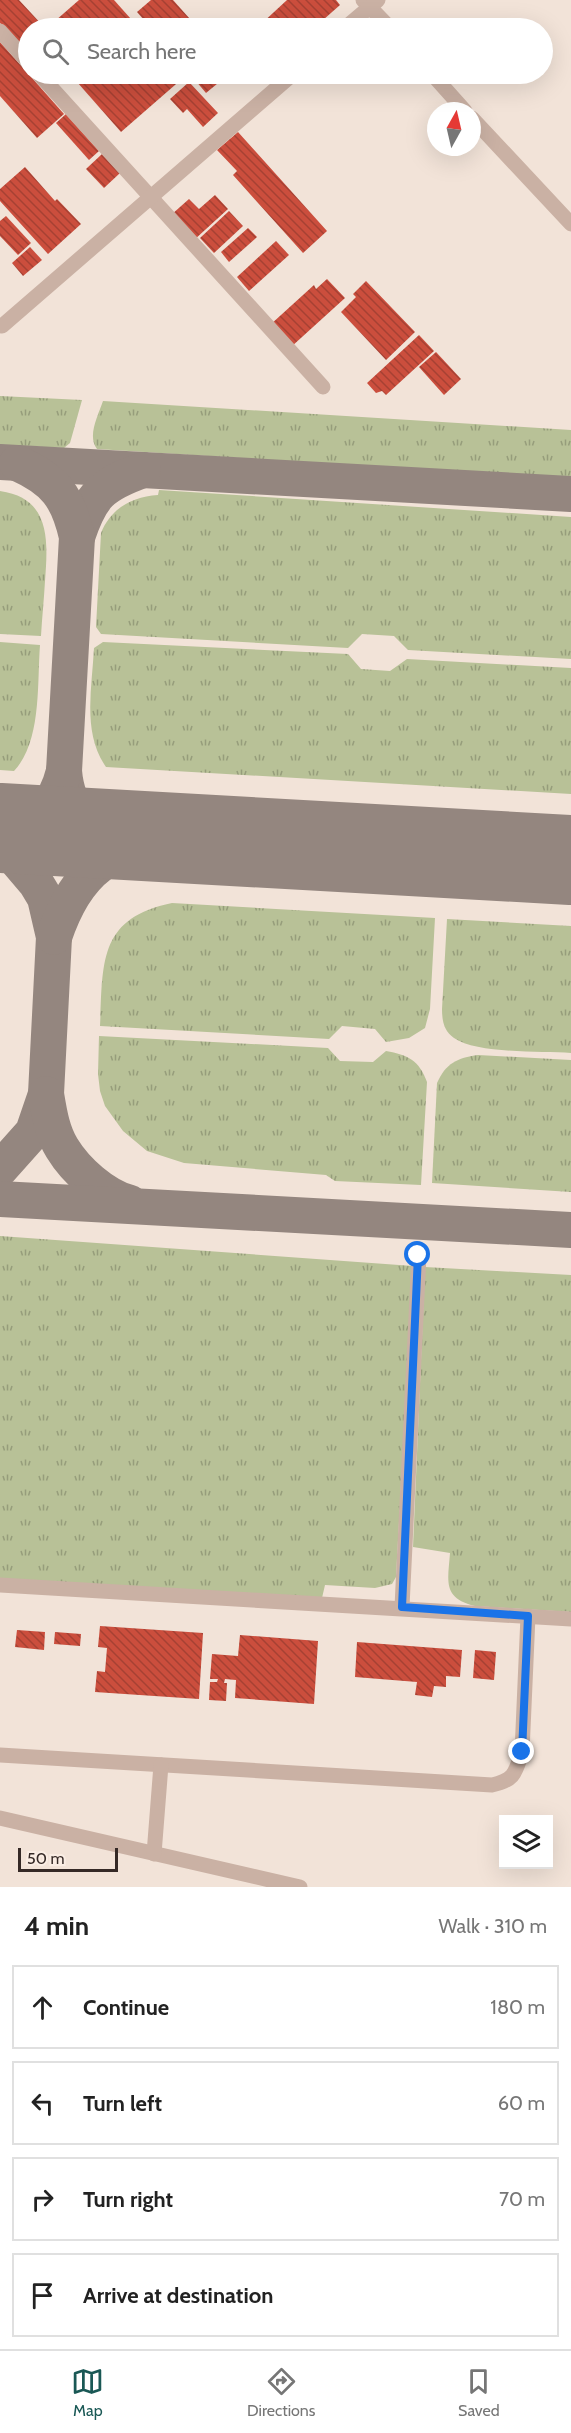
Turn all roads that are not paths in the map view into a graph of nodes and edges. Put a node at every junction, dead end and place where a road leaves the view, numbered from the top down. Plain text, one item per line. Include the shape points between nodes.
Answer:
1 (370, 2) edge
2 (355, 18) edge
3 (382, 18) edge
4 (0, 31) edge
5 (18, 51) edge
6 (48, 84) edge
7 (281, 84) edge
8 (441, 84) edge
9 (457, 102) edge
10 (481, 128) edge
11 (150, 197) junction
12 (571, 224) edge
13 (2, 327) dead end
14 (323, 387) dead end
15 (418, 1255) dead end
16 (0, 1585) edge
17 (402, 1607) junction
18 (528, 1616) junction
19 (571, 1619) edge
20 (0, 1755) edge
21 (161, 1765) junction
22 (0, 1818) edge
23 (154, 1854) junction
24 (300, 1887) edge

1 - 2 street
1 - 3 street
4 - 5 street
6 - 11 street
7 - 11 street
8 - 9 street
10 - 12 street
11 - 13 street
11 - 14 street
15 - 17 street
16 - 17 street
17 - 18 street
18 - 19 street
18 - 21 street via 522,1752 507,1782 492,1785
20 - 21 street
21 - 23 street
22 - 23 street
23 - 24 street

